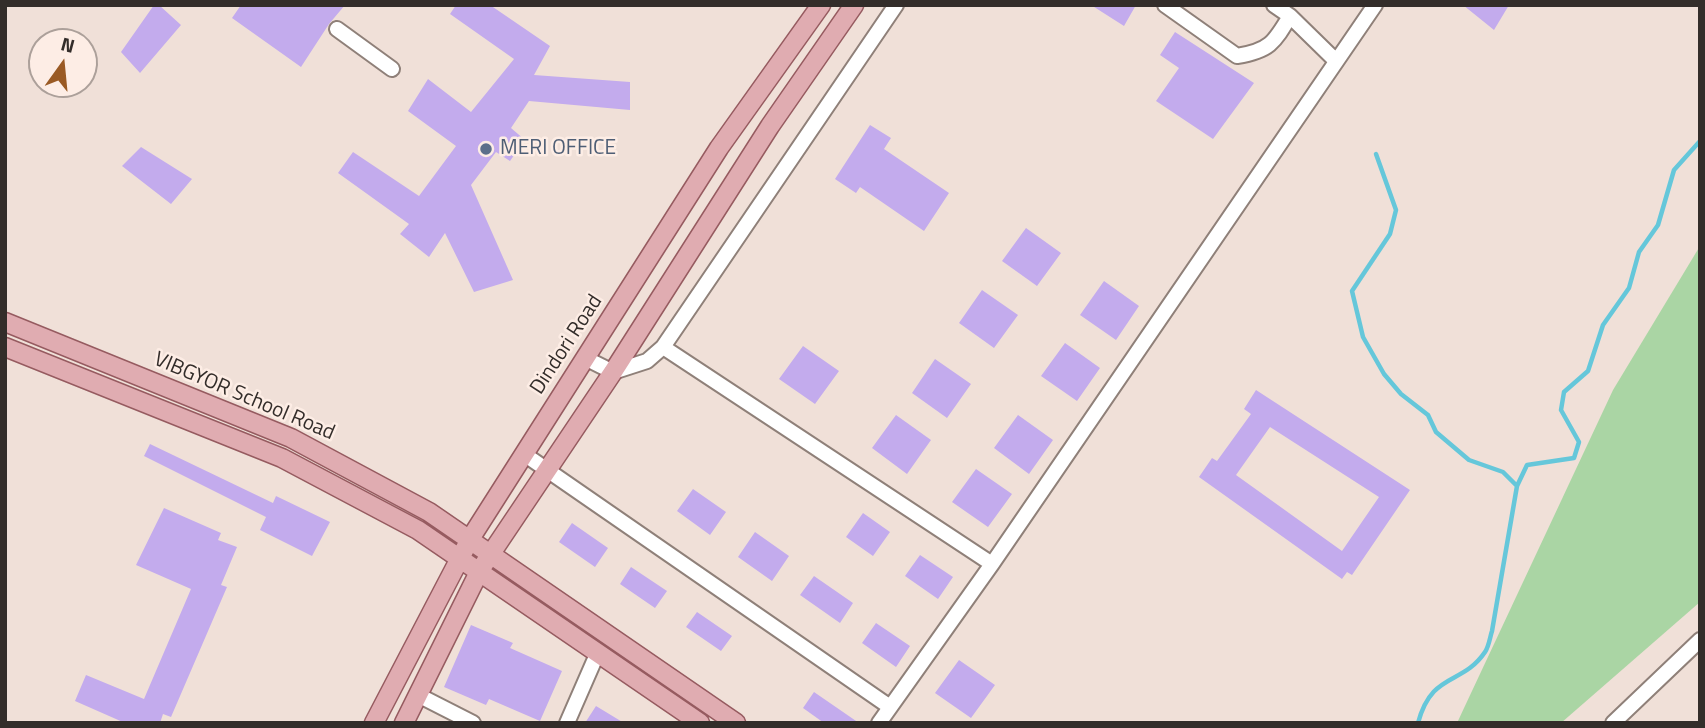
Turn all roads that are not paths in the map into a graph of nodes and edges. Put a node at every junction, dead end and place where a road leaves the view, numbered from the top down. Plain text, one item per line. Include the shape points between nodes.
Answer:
1 (821, 5) edge
2 (854, 5) edge
3 (896, 5) edge
4 (1165, 5) edge
5 (1274, 5) edge
6 (1374, 5) edge
7 (1290, 16) junction
8 (337, 29) dead end
9 (1336, 61) junction
10 (392, 69) dead end
11 (5, 322) edge
12 (5, 347) edge
13 (663, 347) junction
14 (585, 358) junction
15 (613, 372) junction
16 (524, 454) junction
17 (545, 469) junction
18 (470, 539) junction
19 (490, 554) junction
20 (460, 556) junction
21 (992, 564) junction
22 (480, 570) junction
23 (1700, 640) edge
24 (598, 652) junction
25 (418, 695) junction
26 (890, 706) junction
27 (374, 723) edge
28 (404, 723) edge
29 (473, 723) edge
30 (567, 723) edge
31 (700, 723) edge
32 (736, 723) edge
33 (880, 723) edge
34 (1613, 723) edge

1 - 14 main road, Dindori Road via 719,148
2 - 15 main road via 744,165
3 - 13 street
4 - 7 street via 1237,56 1258,53 1275,42
5 - 7 street
6 - 9 street
7 - 9 street
8 - 10 street
9 - 21 street
11 - 18 main road, VIBGYOR School Road via 290,438
12 - 20 main road, VIBGYOR School Road via 282,458
13 - 15 street via 647,362
13 - 21 street
14 - 15 street
14 - 16 main road, Dindori Road
15 - 17 main road
16 - 17 street
16 - 18 main road, Dindori Road
17 - 19 main road
17 - 26 street
18 - 19 main road, VIBGYOR School Road
18 - 20 main road, Dindori Road
19 - 22 main road
19 - 32 main road, VIBGYOR School Road
20 - 22 main road, VIBGYOR School Road
20 - 27 main road, Dindori Road
21 - 26 street
22 - 24 main road, VIBGYOR School Road
22 - 25 main road
23 - 34 street
24 - 30 street
24 - 31 main road, VIBGYOR School Road
25 - 28 main road
25 - 29 street
26 - 33 street

